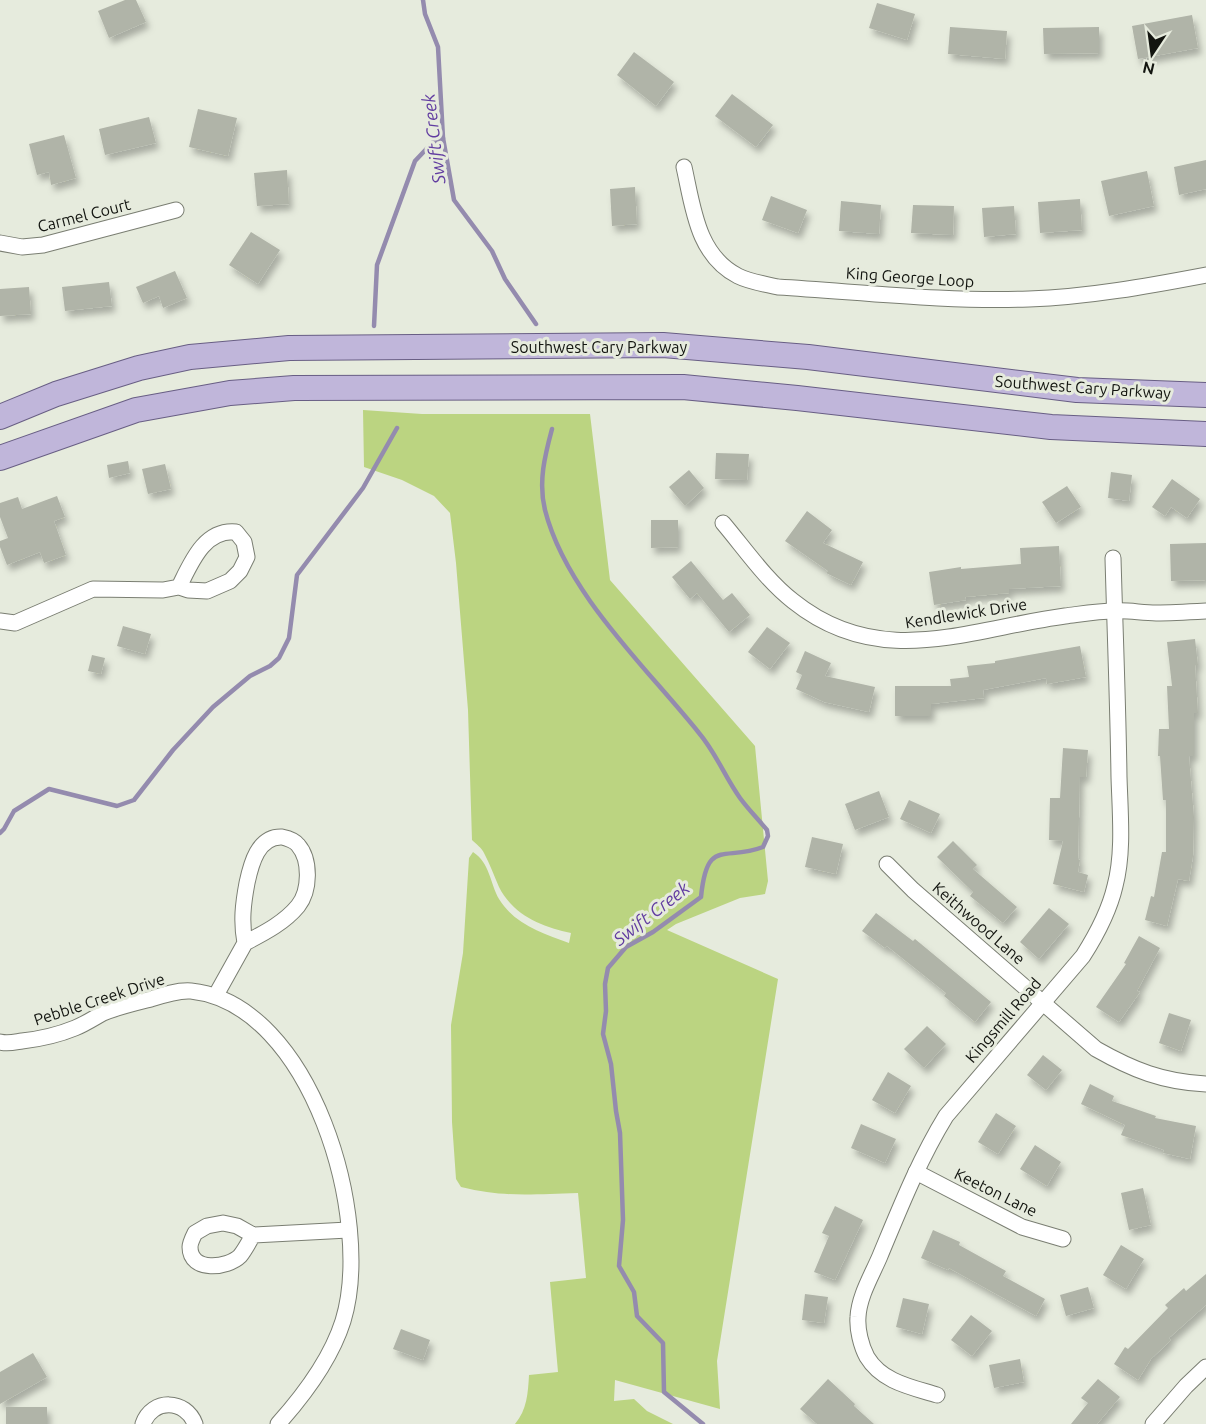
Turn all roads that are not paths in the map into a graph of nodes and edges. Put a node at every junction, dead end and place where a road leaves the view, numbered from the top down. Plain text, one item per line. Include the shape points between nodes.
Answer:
1 (684, 167) dead end
2 (176, 210) dead end
3 (0, 243) edge
4 (1206, 275) edge
5 (1206, 395) edge
6 (0, 417) edge
7 (1206, 434) edge
8 (0, 458) edge
9 (723, 523) dead end
10 (1113, 558) dead end
11 (178, 587) junction
12 (1114, 611) junction
13 (1206, 611) edge
14 (0, 621) edge
15 (887, 864) dead end
16 (245, 943) junction
17 (216, 995) junction
18 (1042, 1003) junction
19 (0, 1042) edge
20 (1206, 1084) edge
21 (916, 1172) junction
22 (348, 1230) junction
23 (253, 1235) dead end
24 (1063, 1239) dead end
25 (1206, 1367) edge
26 (937, 1395) dead end
27 (143, 1424) edge
28 (195, 1424) edge
29 (278, 1424) edge
30 (1153, 1424) edge

1 - 4 street, King George Loop via 695,218 711,254 722,267 739,276 778,287 970,300 1031,299 1097,293
2 - 3 street, Carmel Court via 43,245
5 - 6 main road, Southwest Cary Parkway via 1077,390 808,357 663,345 289,348 190,357 139,368 56,394
7 - 8 main road via 1051,428 683,387 294,388 230,393 136,410
9 - 12 street, Kendlewick Drive via 791,600 828,623 874,640 948,638 1045,619
10 - 12 street
11 - 11 street via 200,548 227,531 236,532 244,542 247,557 230,581 207,591
11 - 14 street via 93,589 15,623
12 - 13 street, Kendlewick Drive
12 - 18 street, Kingsmill Road via 1119,801 1116,885 1097,934
15 - 18 street, Keithwood Lane
16 - 16 street via 243,905 252,863 265,841 286,837 298,844 304,856 304,893 290,914
16 - 17 street
17 - 19 street, Pebble Creek Drive via 188,990 164,995 104,1013 42,1039
17 - 22 street, Pebble Creek Drive via 244,1010 261,1025 284,1050 312,1096 338,1163
18 - 20 street, Keithwood Lane via 1096,1049 1128,1067 1184,1083
18 - 21 street, Kingsmill Road via 946,1116
21 - 24 street, Keeton Lane via 1022,1227
21 - 26 street, Kingsmill Road via 858,1315 867,1356 877,1369 891,1380
22 - 23 street
22 - 29 street, Pebble Creek Drive via 351,1278 343,1322 302,1396
25 - 30 street
27 - 28 street via 155,1408 173,1404 190,1413

